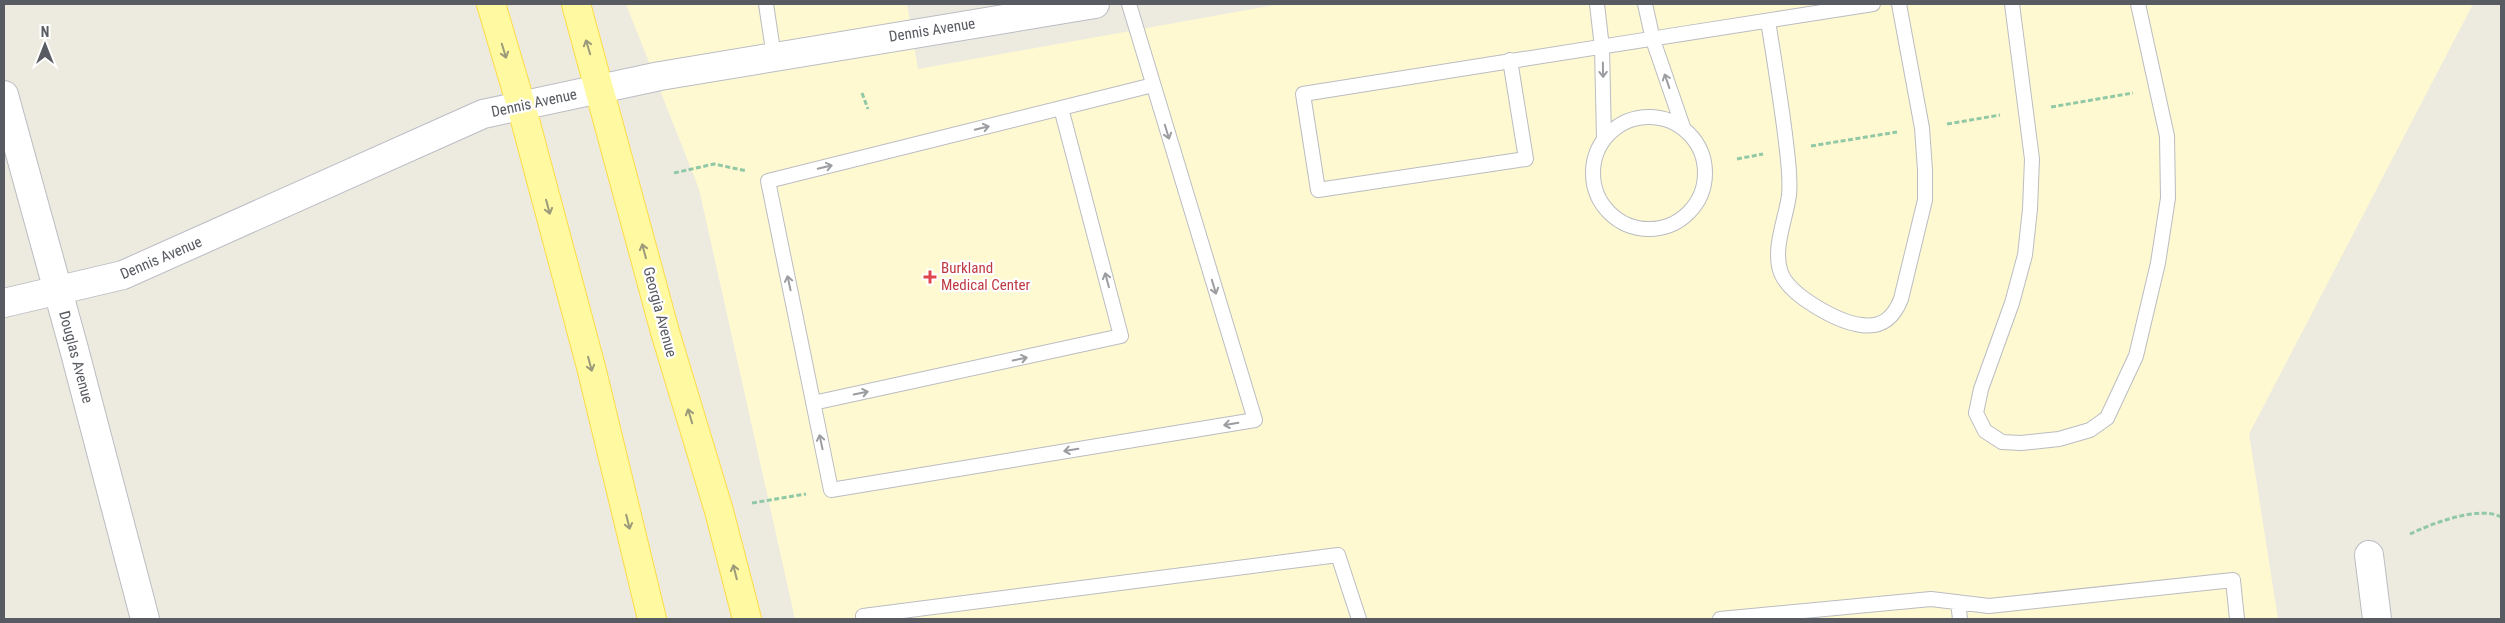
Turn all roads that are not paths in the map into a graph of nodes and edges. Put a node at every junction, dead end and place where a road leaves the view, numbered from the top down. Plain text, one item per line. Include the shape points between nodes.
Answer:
1 (491, 4) edge
2 (576, 4) edge
3 (766, 4) edge
4 (1094, 4) edge
5 (1129, 4) edge
6 (1597, 4) edge
7 (1645, 4) edge
8 (1873, 4) edge
9 (1899, 4) edge
10 (2012, 4) edge
11 (2138, 4) edge
12 (1768, 21) junction
13 (1653, 40) junction
14 (1602, 48) junction
15 (774, 56) junction
16 (1510, 60) junction
17 (1153, 85) junction
18 (601, 89) junction
19 (4, 95) edge
20 (521, 105) junction
21 (1061, 108) junction
22 (1683, 128) junction
23 (1604, 139) junction
24 (58, 292) junction
25 (4, 303) edge
26 (813, 403) junction
27 (2369, 555) dead end
28 (1958, 602) junction
29 (145, 619) edge
30 (652, 619) edge
31 (747, 619) edge
32 (864, 619) edge
33 (1359, 619) edge
34 (1720, 619) edge
35 (1960, 619) edge
36 (2237, 619) edge
37 (2377, 619) edge

1 -> 20 main road
18 -> 2 main road, Georgia Avenue
3 - 15 lane
4 - 15 street, Dennis Avenue
5 - 17 lane
6 - 14 lane
7 - 13 lane
8 - 12 lane
9 - 12 lane via 1922,128 1925,200 1895,314 1874,326 1849,322 1805,300 1780,272 1777,259 1789,184
10 - 11 lane via 2032,159 2030,209 2025,255 2012,304 1981,388 1976,413 1985,431 2002,442 2021,443 2059,439 2090,430 2107,418 2136,356 2158,263 2168,198 2167,136
12 - 13 lane
13 - 14 lane
22 -> 13 lane
14 - 16 lane
14 -> 23 lane
15 - 18 street, Dennis Avenue
16 - 16 lane via 1303,94 1318,190 1526,159
17 - 21 lane
17 -> 26 lane via 1255,420 831,490
18 - 20 street, Dennis Avenue
31 -> 18 main road, Georgia Avenue via 719,511 665,332
19 - 24 street, Douglas Avenue
20 - 24 street, Dennis Avenue via 483,114 123,275
20 -> 30 main road via 591,367
26 -> 21 lane via 768,182
26 -> 21 lane via 1122,336
22 - 23 lane via 1667,119 1633,119
22 - 23 lane via 1695,140 1703,156 1703,191 1682,218 1666,226 1648,229 1631,226 1615,217 1603,205 1595,189 1594,163
24 - 25 street, Dennis Avenue
24 - 29 street, Douglas Avenue
27 - 37 street
28 - 34 lane via 1931,599
28 - 35 lane
28 - 36 lane via 1989,606 2233,580
32 - 33 lane via 863,616 943,605 1338,555

